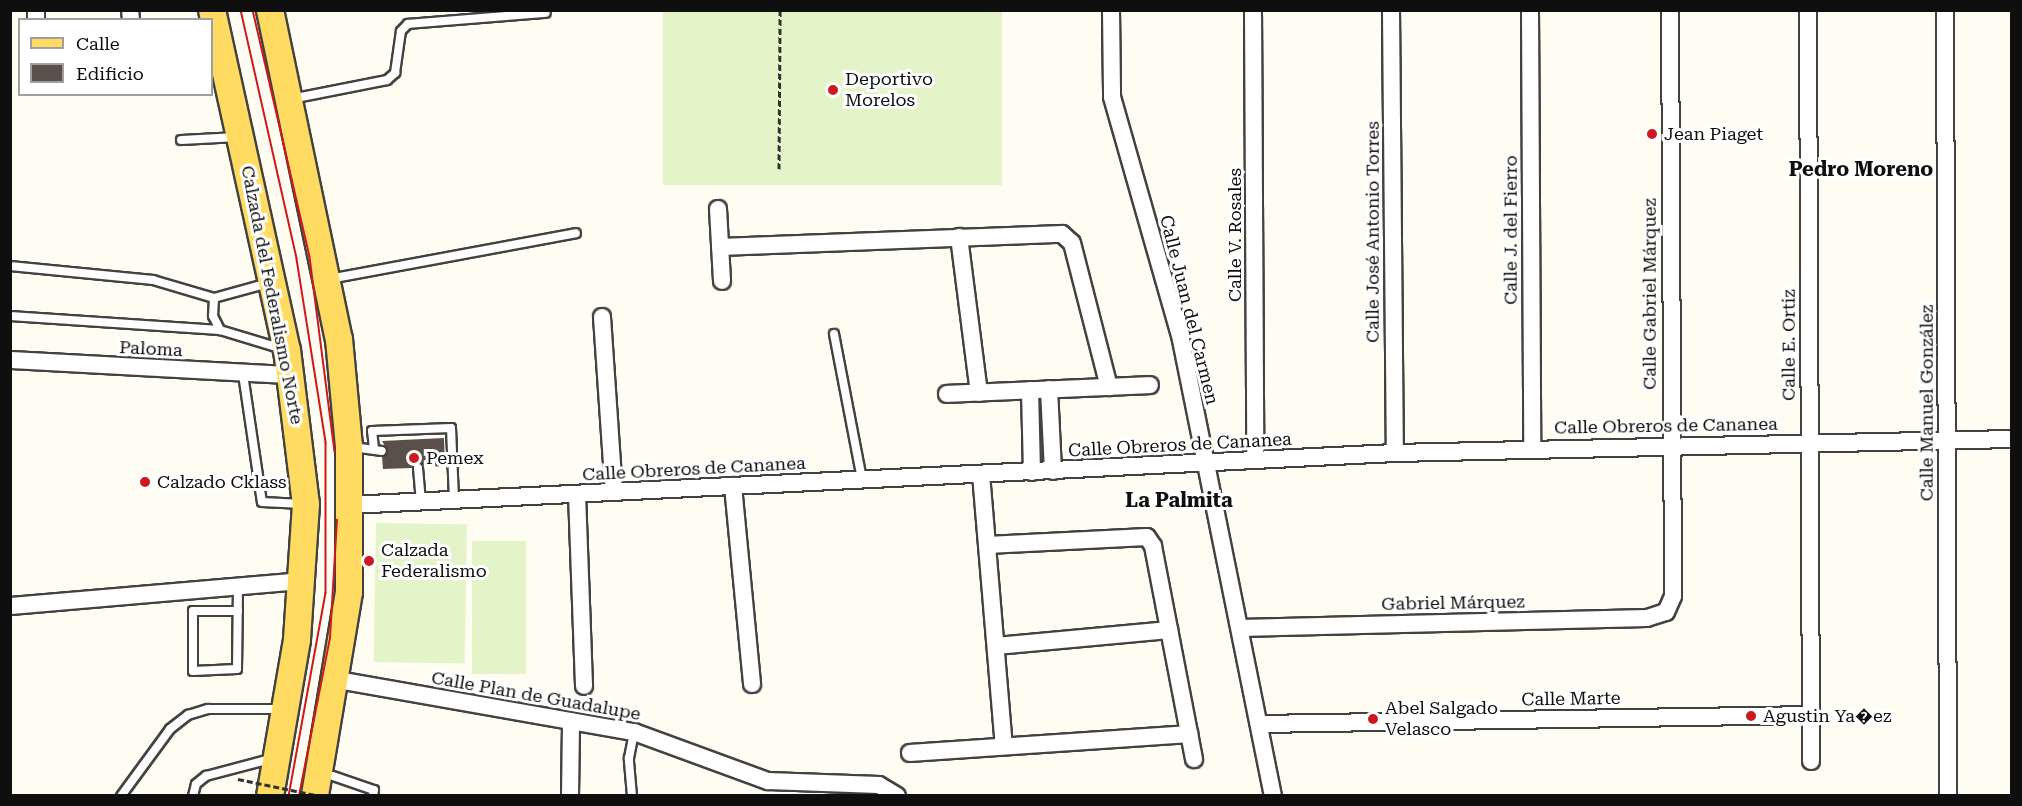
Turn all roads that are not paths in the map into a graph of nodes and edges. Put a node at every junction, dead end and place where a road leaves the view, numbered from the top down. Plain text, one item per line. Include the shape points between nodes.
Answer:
1 (212, 10) edge
2 (270, 10) edge
3 (1112, 10) edge
4 (1253, 10) edge
5 (1391, 10) edge
6 (1530, 10) edge
7 (1670, 10) edge
8 (1809, 10) edge
9 (1945, 10) edge
10 (546, 13) dead end
11 (288, 100) junction
12 (241, 136) junction
13 (181, 140) dead end
14 (718, 209) dead end
15 (576, 233) dead end
16 (959, 237) junction
17 (720, 247) junction
18 (10, 266) edge
19 (327, 279) junction
20 (722, 281) dead end
21 (272, 282) junction
22 (214, 298) junction
23 (10, 316) edge
24 (602, 317) dead end
25 (220, 330) junction
26 (834, 334) dead end
27 (10, 360) edge
28 (288, 363) junction
29 (243, 374) junction
30 (1150, 385) dead end
31 (1109, 387) junction
32 (1049, 389) junction
33 (1030, 390) junction
34 (979, 393) junction
35 (947, 394) dead end
36 (2012, 439) edge
37 (1947, 441) junction
38 (1809, 442) junction
39 (349, 446) junction
40 (1669, 446) junction
41 (1532, 449) junction
42 (1395, 453) junction
43 (1255, 460) junction
44 (1206, 463) junction
45 (418, 468) dead end
46 (1053, 471) junction
47 (1032, 472) junction
48 (981, 474) junction
49 (862, 480) junction
50 (733, 486) junction
51 (614, 492) junction
52 (577, 494) junction
53 (454, 500) junction
54 (421, 501) junction
55 (306, 504) junction
56 (350, 505) junction
57 (987, 545) junction
58 (304, 581) junction
59 (238, 585) junction
60 (10, 606) edge
61 (238, 611) junction
62 (1666, 612) joint
63 (1240, 628) junction
64 (1169, 630) junction
65 (996, 646) junction
66 (338, 680) junction
67 (752, 684) dead end
68 (584, 686) dead end
69 (284, 709) junction
70 (1811, 715) junction
71 (571, 721) junction
72 (1259, 724) junction
73 (634, 732) junction
74 (1189, 734) junction
75 (326, 740) junction
76 (1005, 746) junction
77 (910, 753) dead end
78 (278, 757) junction
79 (1194, 759) dead end
80 (1811, 761) dead end
81 (769, 788) edge
82 (327, 789) edge
83 (270, 793) edge
84 (121, 795) edge
85 (193, 795) edge
86 (315, 795) edge
87 (373, 795) edge
88 (570, 795) edge
89 (632, 795) edge
90 (897, 795) edge
91 (1273, 795) edge
92 (1948, 795) edge

1 - 12 main road, Calzada del Federalismo Norte
2 - 11 main road
3 - 44 street, Calle Juan del Carmen via 1112,98 1181,340
4 - 43 street, Calle V. Rosales
5 - 42 street, Calle José Antonio Torres
6 - 41 street, Calle J. del Fierro
7 - 40 street, Calle Gabriel Márquez
8 - 38 street, Calle E. Ortiz
9 - 37 street, Calle Manuel González
10 - 11 lane via 408,24 401,31 394,73 387,81
11 - 19 main road
12 - 13 lane
12 - 21 main road, Calzada del Federalismo Norte
14 - 17 street
15 - 19 lane
16 - 17 street
16 - 31 street via 1069,237
16 - 34 street
17 - 20 street
18 - 22 lane via 153,280
19 - 39 main road via 344,381
21 - 22 lane
21 - 28 main road, Calzada del Federalismo Norte
22 - 25 lane via 213,316
23 - 25 lane
24 - 51 street
25 - 28 lane
26 - 49 lane
27 - 29 street, Paloma
28 - 29 street, Paloma
28 - 55 main road, Calzada del Federalismo Norte
29 - 55 lane via 262,502
30 - 31 street
31 - 32 street
32 - 33 street
32 - 46 street
33 - 34 street
33 - 47 street
34 - 35 street
36 - 37 street, Calle Obreros de Cananea
37 - 38 street, Calle Obreros de Cananea
37 - 92 street, Calle Manuel González
38 - 40 street, Calle Obreros de Cananea
38 - 70 street, Calle E. Ortiz
39 - 53 lane via 378,450 372,431 452,428
39 - 56 main road
40 - 41 street, Calle Obreros de Cananea
40 - 62 street, Calle Gabriel Márquez via 1673,596
41 - 42 street, Calle Obreros de Cananea
42 - 43 street, Calle Obreros de Cananea
43 - 44 street, Calle Obreros de Cananea
44 - 46 street, Calle Obreros de Cananea
44 - 63 street, Calle Juan del Carmen
45 - 54 lane
46 - 47 street, Calle Obreros de Cananea
47 - 48 street, Calle Obreros de Cananea
48 - 49 street, Calle Obreros de Cananea
48 - 57 street
49 - 50 street, Calle Obreros de Cananea
50 - 51 street, Calle Obreros de Cananea
50 - 67 street
51 - 52 street, Calle Obreros de Cananea
52 - 53 street, Calle Obreros de Cananea
52 - 68 street
53 - 54 street, Calle Obreros de Cananea
54 - 56 street, Calle Obreros de Cananea
55 - 58 main road, Calzada del Federalismo Norte
56 - 66 main road via 349,592
57 - 64 street via 1147,537
57 - 65 street
58 - 59 street
58 - 69 main road, Calzada del Federalismo Norte
59 - 60 street
59 - 61 lane
61 - 61 lane via 193,611 193,671 237,669
62 - 63 street, Gabriel Márquez via 1647,618
63 - 72 street, Calle Juan del Carmen
64 - 65 street
64 - 74 street
65 - 76 street
66 - 71 street, Calle Plan de Guadalupe
66 - 75 main road
69 - 78 main road, Calzada del Federalismo Norte
69 - 84 lane via 208,710 188,715 170,729
70 - 72 street, Calle Marte
70 - 80 street, Calle E. Ortiz
71 - 73 street, Calle Plan de Guadalupe
71 - 88 street
72 - 91 street, Calle Juan del Carmen
73 - 81 street, Calle Plan de Guadalupe
73 - 89 lane via 629,758
74 - 76 street
74 - 79 street
75 - 82 main road
75 - 86 main road
76 - 77 street
78 - 83 main road, Calzada del Federalismo Norte
78 - 85 lane via 206,776 196,784
81 - 90 street, Calle Plan de Guadalupe via 879,785
82 - 87 lane via 374,790

